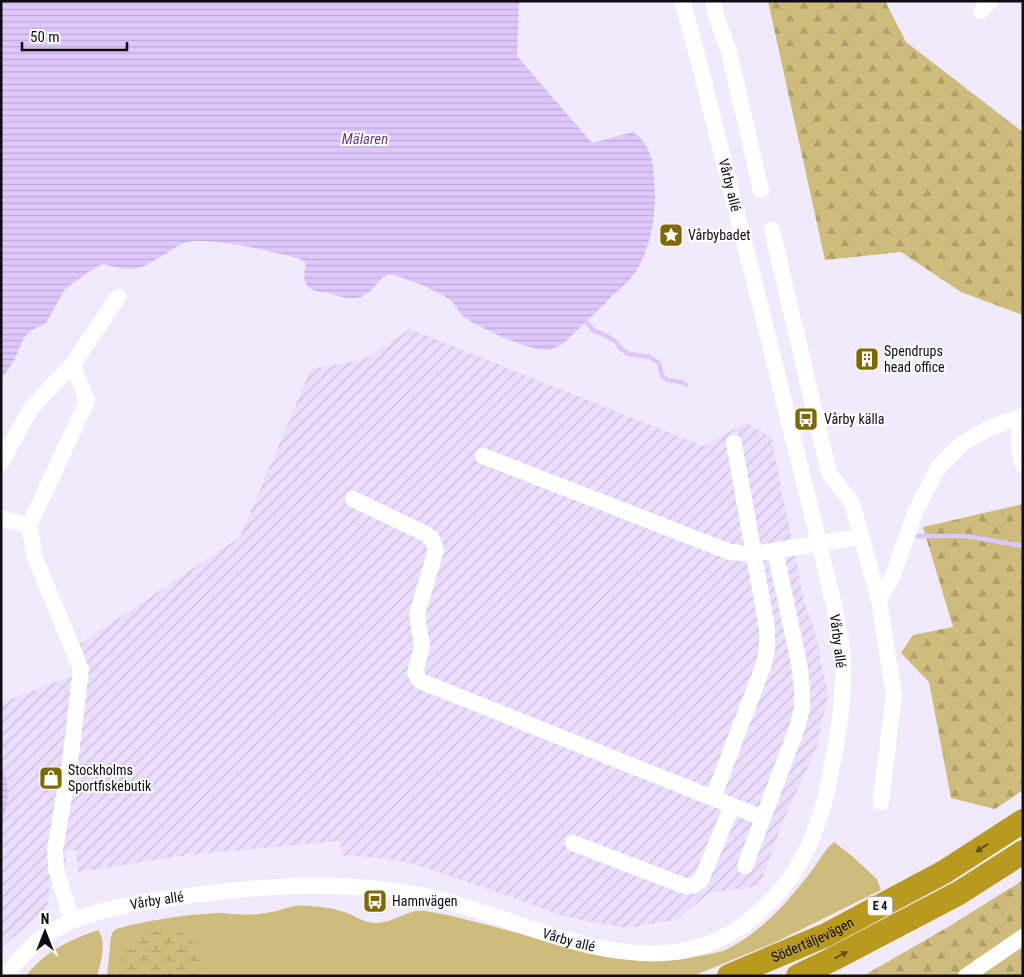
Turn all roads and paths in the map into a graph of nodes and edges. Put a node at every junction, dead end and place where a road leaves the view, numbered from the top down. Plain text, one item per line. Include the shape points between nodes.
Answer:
1 (682, 1) edge
2 (714, 9) edge
3 (761, 190) dead end
4 (772, 230) dead end
5 (118, 297) dead end
6 (73, 364) junction
7 (1021, 416) edge
8 (734, 442) dead end
9 (483, 456) dead end
10 (1, 463) edge
11 (1023, 464) edge
12 (353, 499) dead end
13 (1, 518) edge
14 (29, 526) junction
15 (860, 537) junction
16 (820, 544) junction
17 (775, 551) junction
18 (754, 554) junction
19 (879, 600) junction
20 (714, 798) junction
21 (881, 802) dead end
22 (732, 806) junction
23 (763, 818) junction
24 (1023, 821) edge
25 (573, 843) dead end
26 (1023, 852) edge
27 (745, 866) dead end
28 (72, 920) junction
29 (1021, 942) edge
30 (7, 976) edge
31 (729, 976) edge
32 (798, 976) edge
33 (966, 976) edge

1 - 16 street, Vårby allé
2 - 3 street via 729,52
4 - 15 street via 829,473 852,503
5 - 6 street
6 - 10 street via 31,408
6 - 14 street via 87,401
7 - 11 street via 1019,450
7 - 19 street via 987,429 962,444 938,468 916,510 892,578
8 - 18 street
9 - 18 street via 730,552
12 - 20 street via 426,534 435,544 435,558 417,614 422,646 415,669 418,679
13 - 14 street
14 - 28 street via 35,558 81,669 55,849 56,869
15 - 16 street
15 - 19 street
16 - 17 street
16 - 28 street, Vårby allé via 843,654 842,705 829,782 818,824 788,880 763,909 731,932 682,951 635,952 581,942 416,894 314,885 169,898 122,906
17 - 18 street
17 - 23 street via 803,697 797,728
18 - 20 street via 768,648
19 - 21 street via 894,695
20 - 22 street
22 - 23 street
22 - 25 street via 701,880 692,886
23 - 27 street
24 -> 31 highway, Södertäljevägen / E 4 via 944,872 834,930
32 -> 26 highway, Södertäljevägen / E 4 via 959,893
28 - 30 street, Vårby allé via 31,946
29 - 33 street

